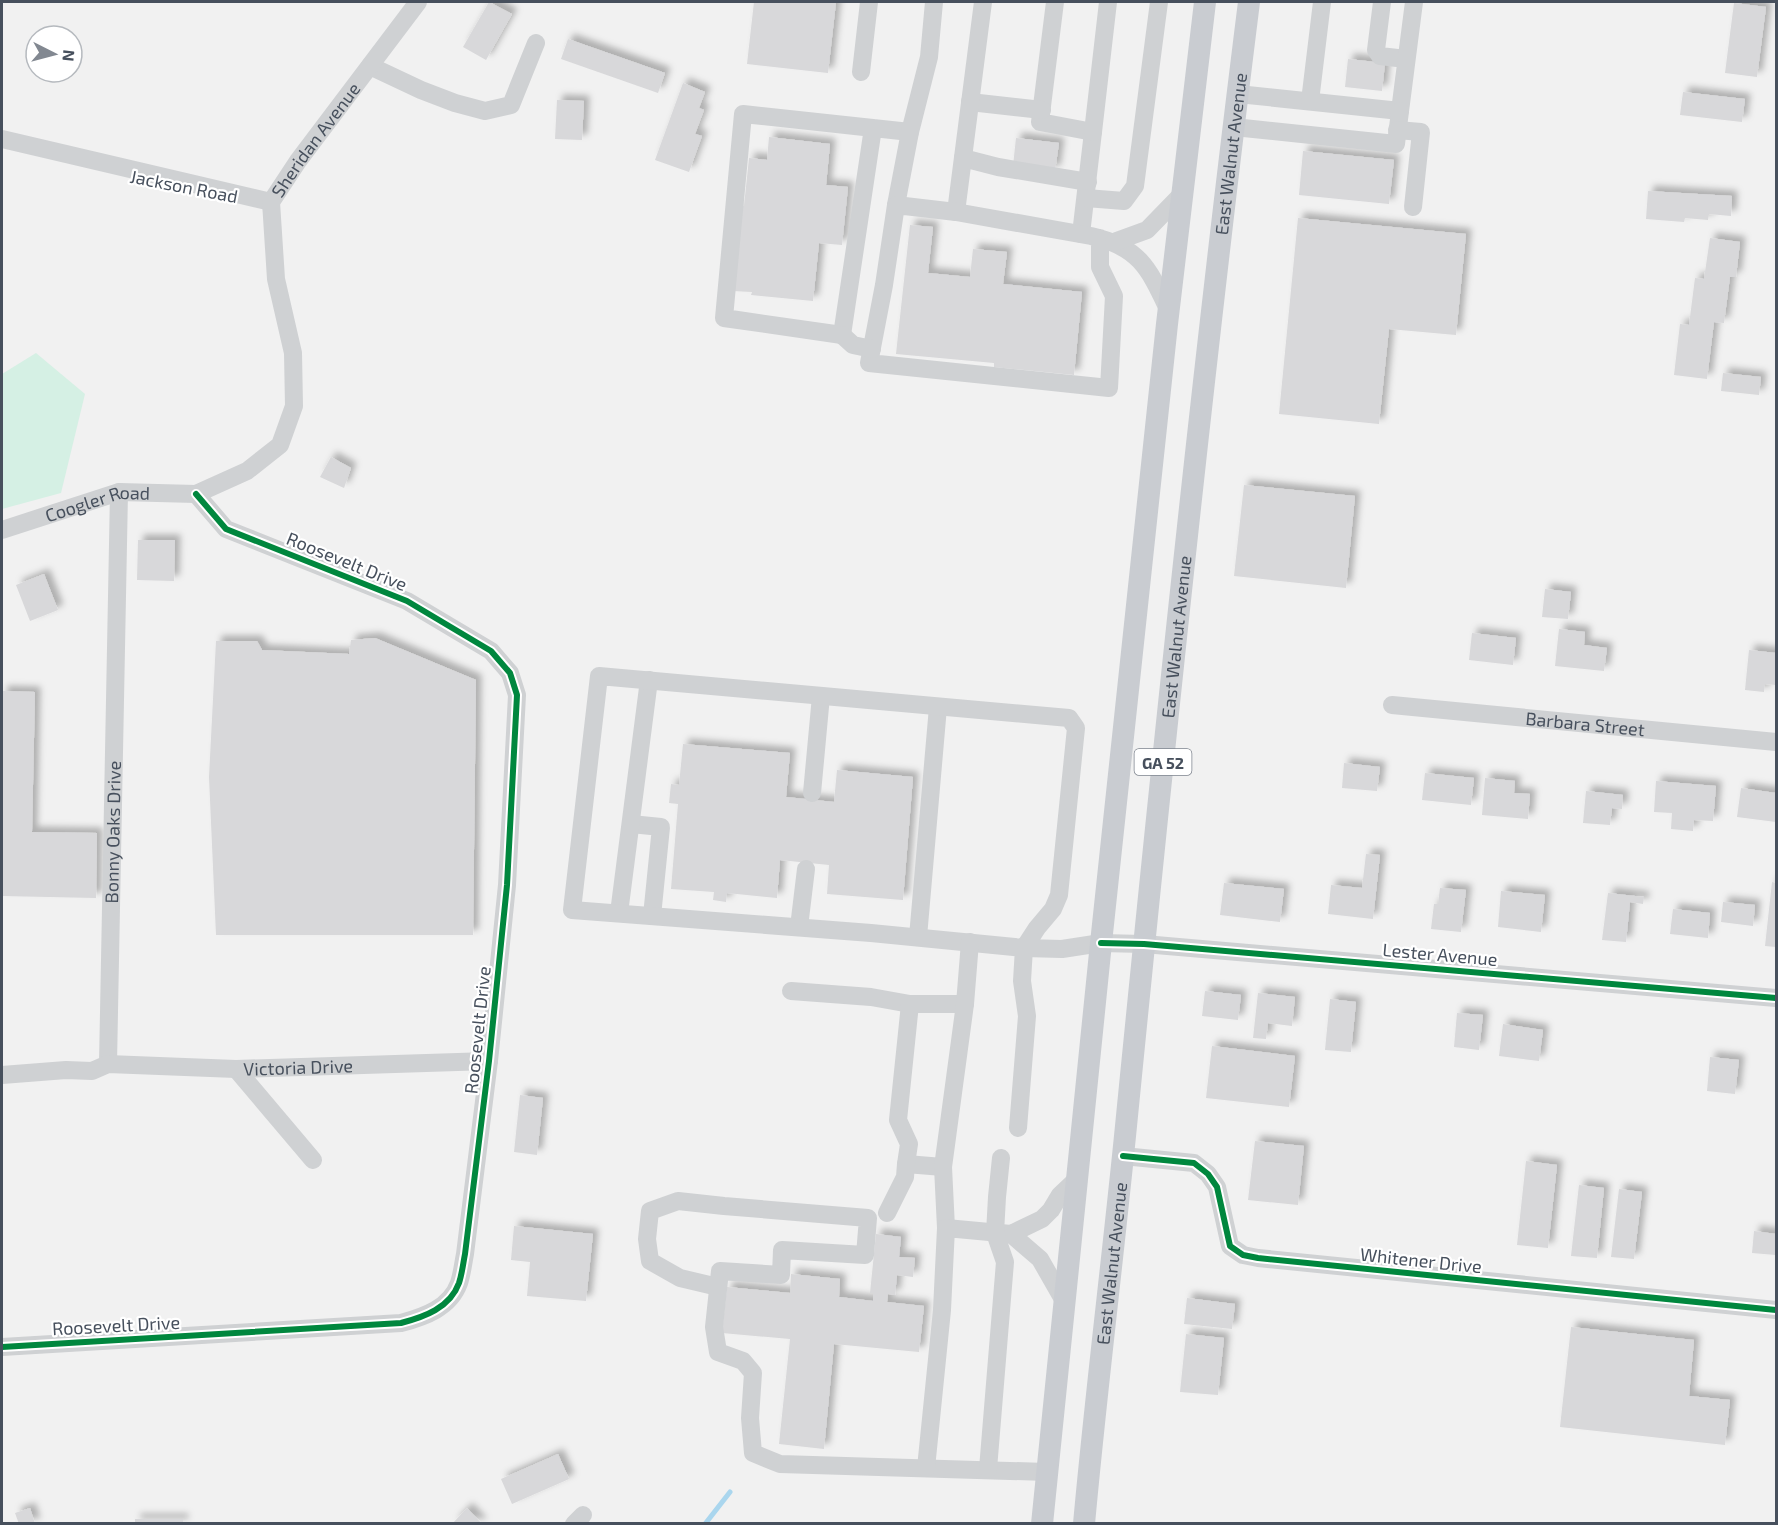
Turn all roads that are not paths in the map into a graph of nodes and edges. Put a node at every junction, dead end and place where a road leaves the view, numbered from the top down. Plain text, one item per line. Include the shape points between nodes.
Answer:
1 (418, 2) edge
2 (869, 2) edge
3 (934, 2) edge
4 (983, 2) edge
5 (1055, 2) edge
6 (1108, 2) edge
7 (1159, 2) edge
8 (1205, 2) edge
9 (1249, 2) edge
10 (1322, 2) edge
11 (1382, 2) edge
12 (1414, 2) edge
13 (536, 43) dead end
14 (1406, 59) junction
15 (370, 66) junction
16 (861, 72) dead end
17 (1238, 94) junction
18 (1310, 101) junction
19 (970, 102) junction
20 (1042, 110) junction
21 (1400, 111) junction
22 (1234, 127) junction
23 (873, 128) junction
24 (1397, 129) junction
25 (909, 132) junction
26 (1093, 132) junction
27 (2, 139) edge
28 (2, 151) edge
29 (963, 159) junction
30 (1087, 190) junction
31 (1183, 192) junction
32 (271, 202) junction
33 (896, 206) junction
34 (1413, 207) dead end
35 (956, 212) junction
36 (1081, 234) junction
37 (1107, 240) junction
38 (1169, 311) junction
39 (842, 335) junction
40 (872, 349) junction
41 (120, 492) junction
42 (196, 494) junction
43 (2, 530) edge
44 (649, 680) junction
45 (821, 696) junction
46 (1392, 705) dead end
47 (938, 707) junction
48 (1776, 742) edge
49 (812, 792) dead end
50 (631, 824) junction
51 (806, 869) dead end
52 (619, 914) junction
53 (652, 916) junction
54 (799, 927) junction
55 (918, 937) junction
56 (970, 942) junction
57 (1101, 942) junction
58 (1144, 944) junction
59 (1024, 948) junction
60 (791, 991) dead end
61 (1776, 998) edge
62 (910, 1004) junction
63 (965, 1004) junction
64 (489, 1061) junction
65 (108, 1064) junction
66 (236, 1069) junction
67 (2, 1075) edge
68 (1018, 1128) dead end
69 (1123, 1156) junction
70 (1001, 1158) dead end
71 (313, 1160) dead end
72 (906, 1164) junction
73 (943, 1167) junction
74 (1078, 1178) junction
75 (887, 1213) dead end
76 (946, 1228) junction
77 (1003, 1233) junction
78 (718, 1287) junction
79 (1064, 1301) junction
80 (1776, 1311) edge
81 (2, 1347) edge
82 (926, 1468) junction
83 (988, 1469) junction
84 (1047, 1472) junction
85 (1042, 1524) edge
86 (1084, 1524) edge

1 - 15 street, Sheridan Avenue
2 - 16 street
3 - 25 street via 928,57
4 - 19 street
5 - 20 street
6 - 26 street
7 - 30 street via 1135,186 1124,201
8 - 31 main road, GA 52
9 - 17 main road, East Walnut Avenue / GA 52
10 - 18 street
11 - 14 street via 1376,50 1380,56
12 - 14 street
13 - 15 street via 511,105 485,111 455,103
14 - 21 street
15 - 32 street, Sheridan Avenue
17 - 18 street
17 - 22 main road, East Walnut Avenue / GA 52
18 - 21 street
19 - 20 street
19 - 29 street
20 - 26 street via 1040,122
21 - 24 street
22 - 24 street via 1396,144
22 - 58 main road, East Walnut Avenue / GA 52
23 - 25 street
23 - 39 street
23 - 39 street via 743,114 724,318
24 - 34 street via 1421,132
25 - 33 street
26 - 30 street
27 - 32 street, Jackson Road
28 - 32 street, Jackson Road
29 - 30 street
29 - 35 street
30 - 36 street
31 - 37 street via 1147,230
31 - 38 main road, GA 52
32 - 42 street, Sheridan Avenue via 276,279 293,353 294,406 280,445 247,471
33 - 35 street
33 - 40 street
35 - 36 street
36 - 37 street
37 - 38 street via 1140,259
37 - 40 street via 1100,267 1114,296 1109,388 870,363
38 - 57 main road, GA 52
39 - 40 street via 853,345
41 - 42 street, Coogler Road
41 - 43 street, Coogler Road
41 - 65 street, Bonny Oaks Drive
42 - 64 street, Roosevelt Drive via 226,529 407,601 491,651 510,673 517,695 507,885
44 - 45 street
44 - 50 street
44 - 52 street, Lester Avenue via 599,676 572,910
45 - 47 street
45 - 49 street
46 - 48 street, Barbara Street
47 - 55 street
47 - 59 street via 1069,718 1076,728 1059,895
50 - 52 street
50 - 53 street via 661,827
51 - 54 street
52 - 53 street, Lester Avenue
53 - 54 street, Lester Avenue
54 - 55 street, Lester Avenue
55 - 56 street, Lester Avenue
56 - 59 street, Lester Avenue
56 - 63 street
57 - 58 street, Lester Avenue
57 - 59 street, Lester Avenue via 1062,949
57 - 74 main road, GA 52
58 - 61 street, Lester Avenue
58 - 69 main road, East Walnut Avenue / GA 52
59 - 68 street via 1022,981 1027,1017
60 - 62 street
62 - 63 street
62 - 72 street via 898,1120 909,1144
63 - 73 street
64 - 66 street, Victoria Drive
64 - 81 street, Roosevelt Drive via 465,1254 459,1285 445,1304 401,1323
65 - 66 street, Victoria Drive
65 - 67 street via 92,1071
66 - 71 street
69 - 80 street, Whitener Drive via 1194,1163 1208,1174 1217,1187 1230,1246 1243,1255
69 - 86 main road, East Walnut Avenue / GA 52
70 - 77 street via 997,1197
72 - 73 street
72 - 75 street via 905,1177
73 - 76 street
74 - 77 street via 1042,1219
74 - 79 main road, GA 52
76 - 77 street
76 - 82 street
77 - 79 street via 1040,1259
77 - 83 street via 1005,1262
78 - 78 street via 720,1270 781,1275 782,1250 865,1255 868,1218 678,1201 650,1211 650,1261 680,1278
78 - 82 street via 714,1327 718,1352 743,1361 753,1373 753,1453 780,1464
79 - 84 main road, GA 52
82 - 83 street
83 - 84 street
84 - 85 main road, GA 52

